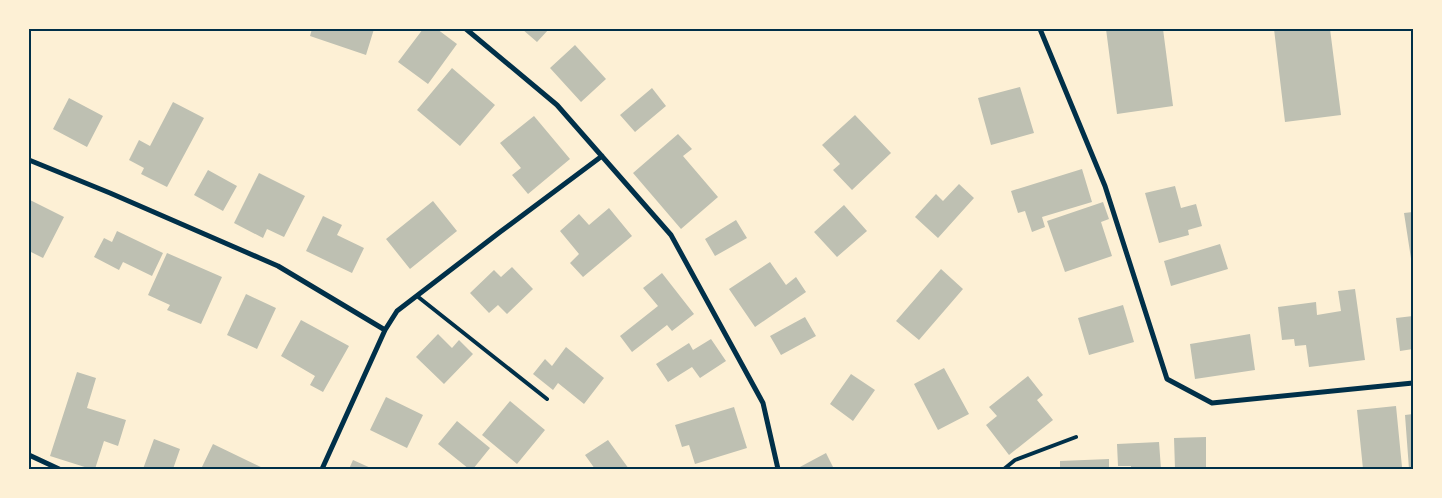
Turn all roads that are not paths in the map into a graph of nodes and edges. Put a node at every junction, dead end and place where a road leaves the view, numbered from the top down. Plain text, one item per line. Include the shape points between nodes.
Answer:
1 (466, 29) edge
2 (1040, 29) edge
3 (602, 156) junction
4 (29, 160) edge
5 (417, 296) junction
6 (385, 330) junction
7 (1413, 383) edge
8 (547, 399) dead end
9 (1076, 438) dead end
10 (29, 455) edge
11 (59, 469) edge
12 (322, 469) edge
13 (778, 469) edge
14 (1004, 469) edge

1 - 3 street via 557,105
2 - 7 street via 1105,186 1167,379 1212,403
3 - 5 street
3 - 13 street via 671,235 763,403
4 - 6 street via 278,266
5 - 6 street via 397,311
5 - 8 lane
6 - 12 street
9 - 14 lane via 1015,460
10 - 11 street

